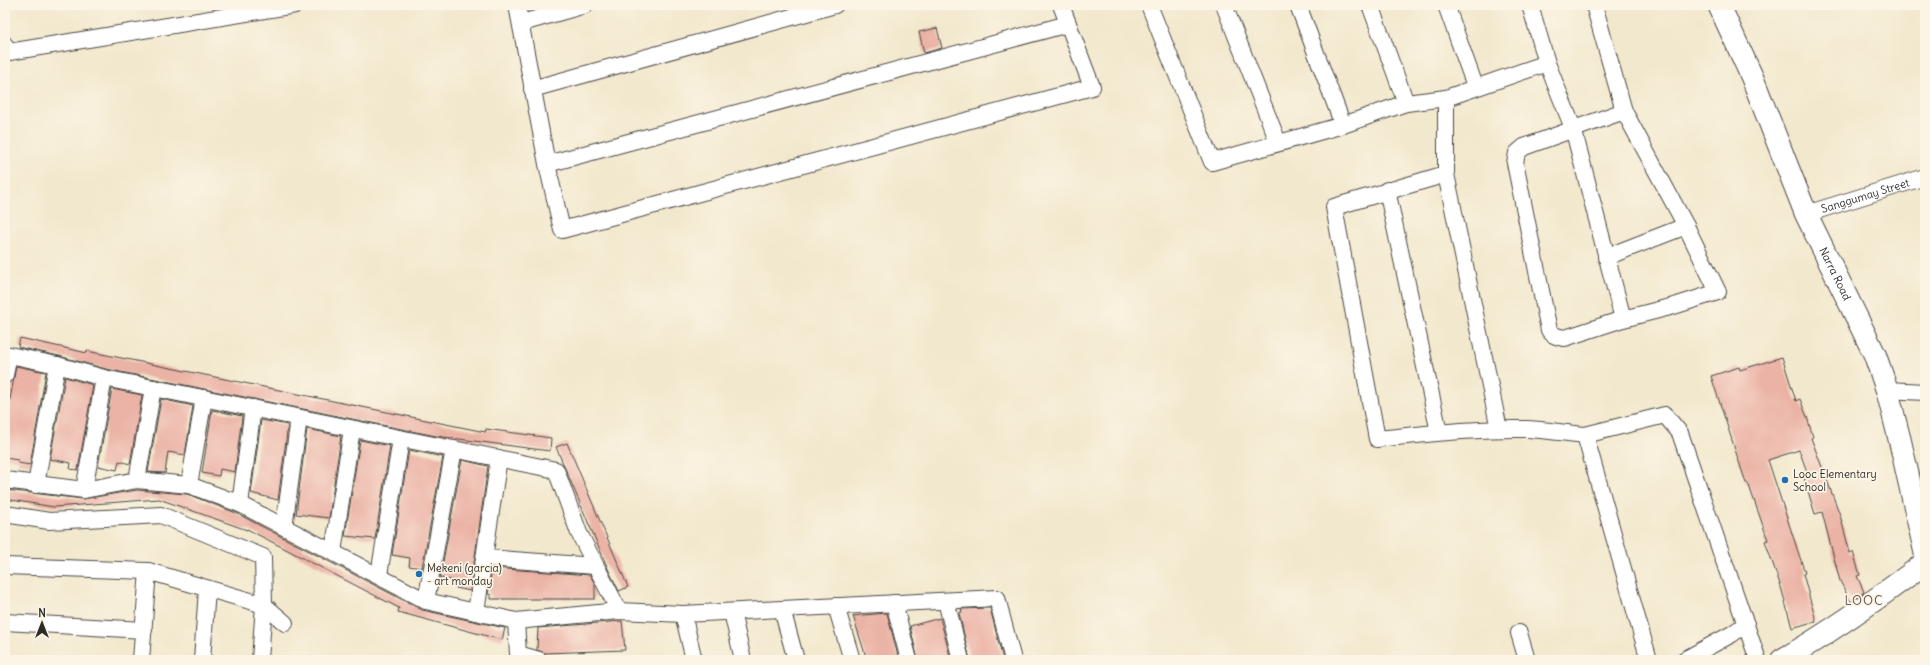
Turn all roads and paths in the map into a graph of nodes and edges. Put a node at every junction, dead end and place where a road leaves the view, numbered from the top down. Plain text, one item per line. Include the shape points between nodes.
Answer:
1 (295, 5) edge
2 (518, 5) edge
3 (585, 5) edge
4 (835, 5) edge
5 (1061, 5) edge
6 (1149, 5) edge
7 (1224, 5) edge
8 (1298, 5) edge
9 (1370, 5) edge
10 (1446, 5) edge
11 (1530, 5) edge
12 (1594, 5) edge
13 (1719, 5) edge
14 (522, 23) junction
15 (1068, 24) junction
16 (5, 45) edge
17 (1547, 63) junction
18 (1475, 86) junction
19 (532, 89) junction
20 (1446, 98) junction
21 (1406, 103) junction
22 (1624, 111) junction
23 (1343, 124) junction
24 (1574, 128) junction
25 (1278, 142) junction
26 (547, 164) junction
27 (1446, 174) junction
28 (1925, 176) edge
29 (1387, 190) junction
30 (1806, 214) junction
31 (1686, 226) junction
32 (1606, 257) junction
33 (1623, 319) junction
34 (7, 354) edge
35 (57, 365) junction
36 (5, 375) edge
37 (104, 378) junction
38 (153, 388) junction
39 (1887, 390) junction
40 (1925, 392) edge
41 (204, 398) junction
42 (253, 408) junction
43 (300, 418) junction
44 (352, 429) junction
45 (1499, 429) junction
46 (1439, 432) junction
47 (1585, 435) junction
48 (402, 438) junction
49 (454, 449) junction
50 (499, 458) junction
51 (5, 480) edge
52 (137, 480) junction
53 (36, 485) junction
54 (189, 485) junction
55 (84, 490) junction
56 (240, 504) junction
57 (5, 514) edge
58 (284, 527) junction
59 (1925, 551) edge
60 (333, 552) junction
61 (486, 558) junction
62 (1925, 559) edge
63 (5, 566) edge
64 (595, 566) junction
65 (148, 571) junction
66 (379, 575) junction
67 (207, 589) junction
68 (426, 601) junction
69 (946, 601) junction
70 (894, 603) junction
71 (264, 605) junction
72 (836, 606) junction
73 (782, 609) junction
74 (619, 611) junction
75 (476, 612) junction
76 (732, 612) junction
77 (683, 614) junction
78 (516, 621) junction
79 (5, 622) edge
80 (285, 623) dead end
81 (1746, 624) junction
82 (144, 630) junction
83 (1519, 633) dead end
84 (141, 660) edge
85 (202, 660) edge
86 (260, 660) edge
87 (539, 660) edge
88 (694, 660) edge
89 (743, 660) edge
90 (796, 660) edge
91 (852, 660) edge
92 (909, 660) edge
93 (961, 660) edge
94 (1013, 660) edge
95 (1527, 660) edge
96 (1650, 660) edge
97 (1684, 660) edge
98 (1758, 660) edge
99 (1782, 660) edge

1 - 16 street via 9,52
2 - 14 street
3 - 14 street
4 - 19 street
5 - 15 street
6 - 25 street via 1212,162
7 - 25 street
8 - 23 street
9 - 21 street
10 - 18 street
11 - 17 street
12 - 22 street
13 - 30 main road, Narra Road via 1752,77
14 - 19 street
15 - 26 street
15 - 26 street via 1092,87 585,224 562,230
17 - 18 street
17 - 24 street
18 - 20 street
19 - 26 street
20 - 21 street
20 - 27 street
21 - 23 street
22 - 24 street
22 - 31 street
23 - 25 street
24 - 32 street
24 - 33 street via 1524,147 1517,152 1515,163 1549,330 1552,334 1564,338
27 - 29 street
27 - 45 street
28 - 30 street, Sanggumay Street
29 - 46 street
29 - 46 street via 1334,207 1377,439
30 - 39 main road, Narra Road via 1875,356
31 - 32 street
31 - 33 street via 1717,293
32 - 33 street
34 - 35 street
34 - 36 street
35 - 37 street
35 - 53 street
37 - 38 street
37 - 55 street
38 - 41 street
38 - 52 street
39 - 40 street
39 - 59 main road, Narra Road
41 - 42 street
41 - 54 street
42 - 43 street
42 - 56 street
43 - 44 street
43 - 58 street
44 - 48 street
44 - 60 street
45 - 46 street
45 - 47 street via 1528,429
47 - 81 street via 1665,415 1680,433
47 - 96 street
48 - 49 street
48 - 66 street
49 - 50 street
49 - 68 street
50 - 61 street
50 - 64 street via 556,470 579,533
51 - 53 street
52 - 54 street
52 - 55 street
53 - 55 street
54 - 56 street
56 - 58 street
57 - 71 street via 50,521 161,515 263,557
58 - 60 street
60 - 66 street
61 - 64 street
61 - 75 street
62 - 99 main road via 1917,569 1870,605
63 - 65 street
64 - 74 street
65 - 67 street
65 - 82 street
66 - 68 street
67 - 71 street
67 - 85 street
68 - 75 street
69 - 70 street
69 - 93 street
69 - 94 street via 997,598
70 - 72 street
70 - 92 street
71 - 80 street
71 - 86 street
72 - 73 street
72 - 91 street
73 - 76 street
73 - 90 street
74 - 77 street
74 - 78 street
75 - 78 street
76 - 77 street
76 - 89 street
77 - 88 street
78 - 87 street via 518,654
79 - 82 street
81 - 97 street
81 - 98 street
82 - 84 street
83 - 95 street

